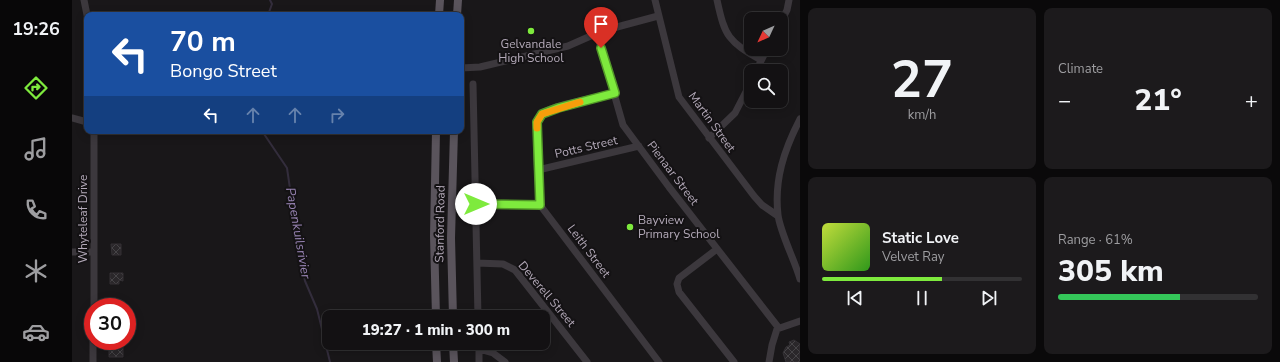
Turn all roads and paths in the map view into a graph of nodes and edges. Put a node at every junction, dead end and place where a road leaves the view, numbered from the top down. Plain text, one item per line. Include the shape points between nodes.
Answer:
1 (84, 0) edge
2 (440, 0) edge
3 (458, 0) edge
4 (654, 0) edge
5 (717, 0) edge
6 (789, 0) edge
7 (86, 12) edge
8 (439, 12) edge
9 (458, 12) edge
10 (785, 12) edge
11 (658, 16) junction
12 (597, 34) junction
13 (763, 56) edge
14 (761, 60) junction
15 (759, 64) edge
16 (464, 68) edge
17 (473, 84) dead end
18 (615, 93) junction
19 (744, 96) edge
20 (72, 118) edge
21 (800, 119) edge
22 (84, 121) edge
23 (94, 134) edge
24 (436, 134) edge
25 (454, 134) edge
26 (709, 138) junction
27 (639, 146) junction
28 (538, 170) junction
29 (476, 204) junction
30 (540, 205) junction
31 (778, 216) junction
32 (718, 249) junction
33 (72, 252) edge
34 (94, 252) junction
35 (797, 261) edge
36 (477, 263) junction
37 (800, 279) edge
38 (94, 298) edge
39 (436, 310) edge
40 (453, 310) edge
41 (478, 310) edge
42 (800, 321) edge
43 (778, 327) junction
44 (93, 350) edge
45 (436, 350) edge
46 (453, 350) edge
47 (479, 350) edge
48 (487, 350) edge
49 (93, 362) edge
50 (437, 362) edge
51 (454, 362) edge
52 (479, 362) edge
53 (505, 362) edge
54 (587, 362) edge
55 (659, 362) edge
56 (734, 362) edge
57 (769, 362) edge

1 - 7 street
2 - 8 main road
3 - 9 main road
4 - 11 street, Martin Street
5 - 14 street via 728,37 738,47
6 - 10 street
11 - 12 street
11 - 26 street, Martin Street via 679,97
12 - 16 street via 583,41 480,68
12 - 18 street, Pienaar Street
13 - 14 street
14 - 15 street
17 - 29 street
18 - 27 street, Pienaar Street via 623,125
18 - 28 street via 542,114 537,122
19 - 26 street via 735,113
20 - 22 street
21 - 31 street via 778,176
23 - 34 street, Whyteleaf Drive
24 - 39 main road, Stanford Road
25 - 40 main road, Stanford Road via 451,238
26 - 31 street, Martin Street via 758,201
27 - 28 street, Potts Street
27 - 32 street, Pienaar Street
28 - 30 street
29 - 30 street
29 - 36 street
30 - 55 street, Leith Street
31 - 35 street
32 - 43 street, Pienaar Street
32 - 56 street via 679,278 677,287 678,292
33 - 34 street
34 - 38 street, Whyteleaf Drive
35 - 37 street
36 - 41 street
36 - 54 street, Deverell Street via 503,264 515,270
42 - 43 street
43 - 57 street
44 - 49 street
45 - 50 main road
46 - 51 main road
47 - 52 street
48 - 53 street

